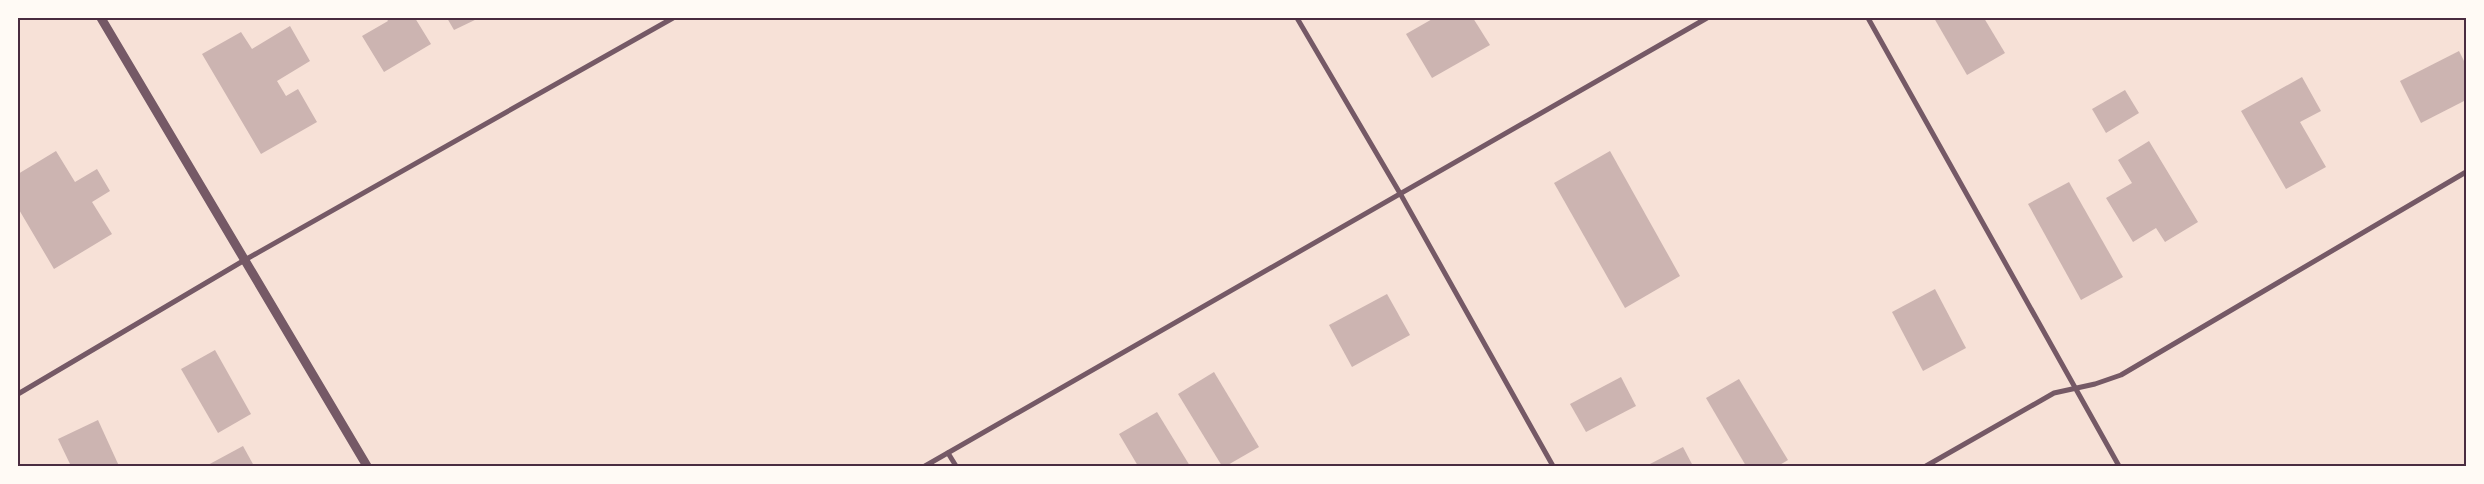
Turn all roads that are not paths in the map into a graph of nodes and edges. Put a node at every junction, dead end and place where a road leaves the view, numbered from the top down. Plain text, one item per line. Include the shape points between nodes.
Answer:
1 (101, 18) edge
2 (673, 18) edge
3 (1297, 18) edge
4 (1707, 18) edge
5 (1868, 18) edge
6 (2466, 172) edge
7 (1401, 195) junction
8 (243, 261) junction
9 (2076, 388) junction
10 (18, 394) edge
11 (948, 453) junction
12 (367, 466) edge
13 (925, 466) edge
14 (956, 466) edge
15 (1553, 466) edge
16 (1926, 466) edge
17 (2119, 466) edge

1 - 8 street
2 - 8 street
3 - 7 street
4 - 7 street
5 - 9 street
6 - 9 street via 2121,375
7 - 11 street
7 - 15 street
8 - 10 street
8 - 12 street
9 - 16 street via 2054,393
9 - 17 street
11 - 13 street
11 - 14 street

